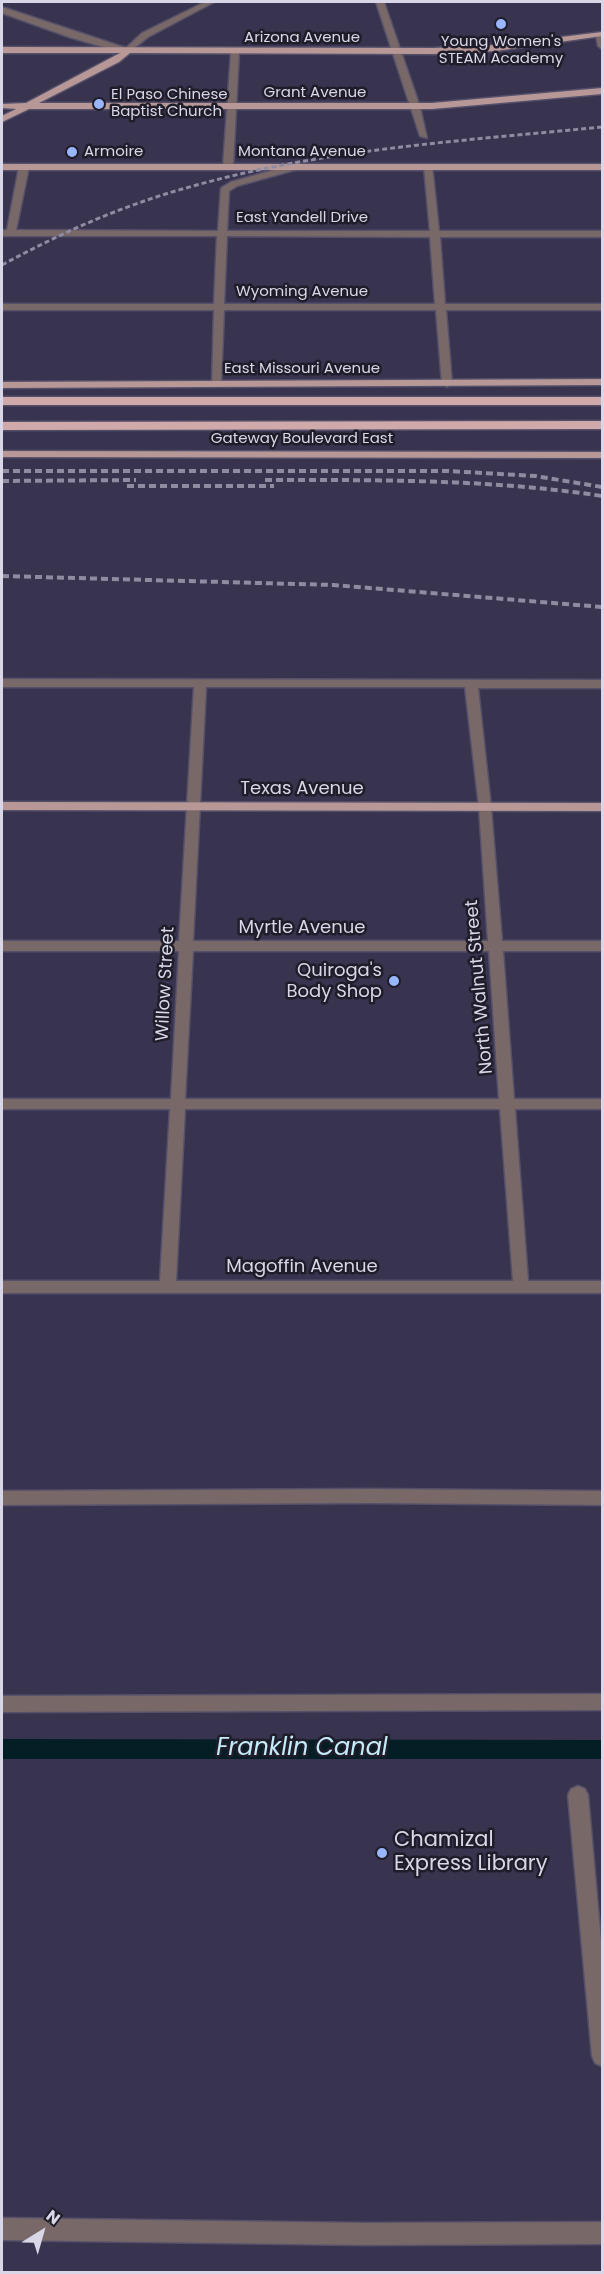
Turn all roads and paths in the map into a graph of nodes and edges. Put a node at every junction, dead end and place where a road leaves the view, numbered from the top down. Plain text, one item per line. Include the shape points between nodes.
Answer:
1 (184, 2) edge
2 (210, 2) edge
3 (380, 2) edge
4 (200, 6) junction
5 (2, 10) edge
6 (64, 31) junction
7 (601, 34) edge
8 (145, 35) junction
9 (115, 46) junction
10 (603, 46) edge
11 (2, 50) edge
12 (87, 50) junction
13 (105, 50) junction
14 (127, 51) junction
15 (235, 52) junction
16 (397, 52) junction
17 (603, 90) edge
18 (2, 106) edge
19 (27, 106) junction
20 (231, 107) junction
21 (416, 107) junction
22 (2, 119) edge
23 (424, 136) dead end
24 (2, 167) edge
25 (24, 167) junction
26 (228, 167) junction
27 (295, 167) junction
28 (429, 167) junction
29 (603, 167) edge
30 (6, 233) edge
31 (223, 233) junction
32 (434, 234) junction
33 (603, 234) edge
34 (2, 307) edge
35 (219, 307) junction
36 (441, 307) junction
37 (603, 307) edge
38 (603, 382) edge
39 (216, 384) junction
40 (447, 384) junction
41 (2, 385) edge
42 (603, 389) edge
43 (354, 400) junction
44 (2, 401) edge
45 (603, 401) edge
46 (426, 425) junction
47 (603, 425) edge
48 (2, 428) edge
49 (603, 438) edge
50 (2, 454) edge
51 (603, 455) edge
52 (2, 683) edge
53 (200, 683) junction
54 (471, 683) junction
55 (603, 684) edge
56 (2, 806) edge
57 (194, 807) junction
58 (485, 807) junction
59 (603, 807) edge
60 (2, 946) edge
61 (186, 946) junction
62 (494, 946) junction
63 (603, 946) edge
64 (2, 1104) edge
65 (178, 1104) junction
66 (508, 1104) junction
67 (603, 1104) edge
68 (2, 1287) edge
69 (168, 1287) junction
70 (521, 1287) junction
71 (603, 1287) edge
72 (2, 1498) edge
73 (603, 1498) edge
74 (603, 1702) edge
75 (2, 1704) edge
76 (578, 1795) dead end
77 (603, 2056) edge
78 (2, 2229) edge
79 (603, 2233) edge

1 - 4 street
2 - 4 street
3 - 16 street
4 - 8 street
5 - 6 street
6 - 9 street
6 - 12 street via 88,43
7 - 10 street
7 - 16 main road, Arizona Avenue via 496,48
8 - 9 street
8 - 14 street
9 - 13 street
9 - 14 street
11 - 12 main road, Arizona Avenue
12 - 13 main road, Arizona Avenue
13 - 14 main road, Arizona Avenue
14 - 15 main road, Arizona Avenue
14 - 19 main road
15 - 16 main road, Arizona Avenue
15 - 20 street
16 - 21 street
17 - 21 main road, Grant Avenue
18 - 19 main road, Grant Avenue
19 - 20 main road, Grant Avenue
19 - 22 main road
20 - 21 main road, Grant Avenue
20 - 26 street
21 - 23 street
24 - 25 main road, Montana Avenue
25 - 26 main road, Montana Avenue
25 - 30 street
26 - 27 main road, Montana Avenue
27 - 28 main road, Montana Avenue
27 - 31 street via 227,187
28 - 29 main road, Montana Avenue
28 - 32 street
30 - 31 street, East Yandell Drive
31 - 32 street, East Yandell Drive
31 - 35 street
32 - 33 street, East Yandell Drive
32 - 36 street
34 - 35 street, Wyoming Avenue
35 - 36 street, Wyoming Avenue
35 - 39 street
36 - 37 street, Wyoming Avenue
36 - 40 street
38 - 40 main road, East Missouri Avenue
39 - 40 main road, East Missouri Avenue
39 - 41 main road, East Missouri Avenue
42 - 43 highway via 397,393
43 - 44 highway
43 - 45 highway
46 - 47 highway
46 - 48 highway
46 - 49 highway
50 - 51 main road, Gateway Boulevard East
52 - 53 street
53 - 54 street
53 - 57 street, Willow Street
54 - 55 street
54 - 58 street, North Walnut Street
56 - 57 main road, Texas Avenue
57 - 58 main road, Texas Avenue
57 - 61 street, Willow Street
58 - 59 main road, Texas Avenue
58 - 62 street, North Walnut Street
60 - 61 street, Myrtle Avenue
61 - 62 street, Myrtle Avenue
61 - 65 street, Willow Street
62 - 63 street, Myrtle Avenue
62 - 66 street, North Walnut Street
64 - 65 street
65 - 66 street
65 - 69 street, Willow Street
66 - 67 street
66 - 70 street, North Walnut Street
68 - 69 street, Magoffin Avenue
69 - 70 street, Magoffin Avenue
70 - 71 street, Magoffin Avenue
72 - 73 street
74 - 75 street
76 - 77 street
78 - 79 street

